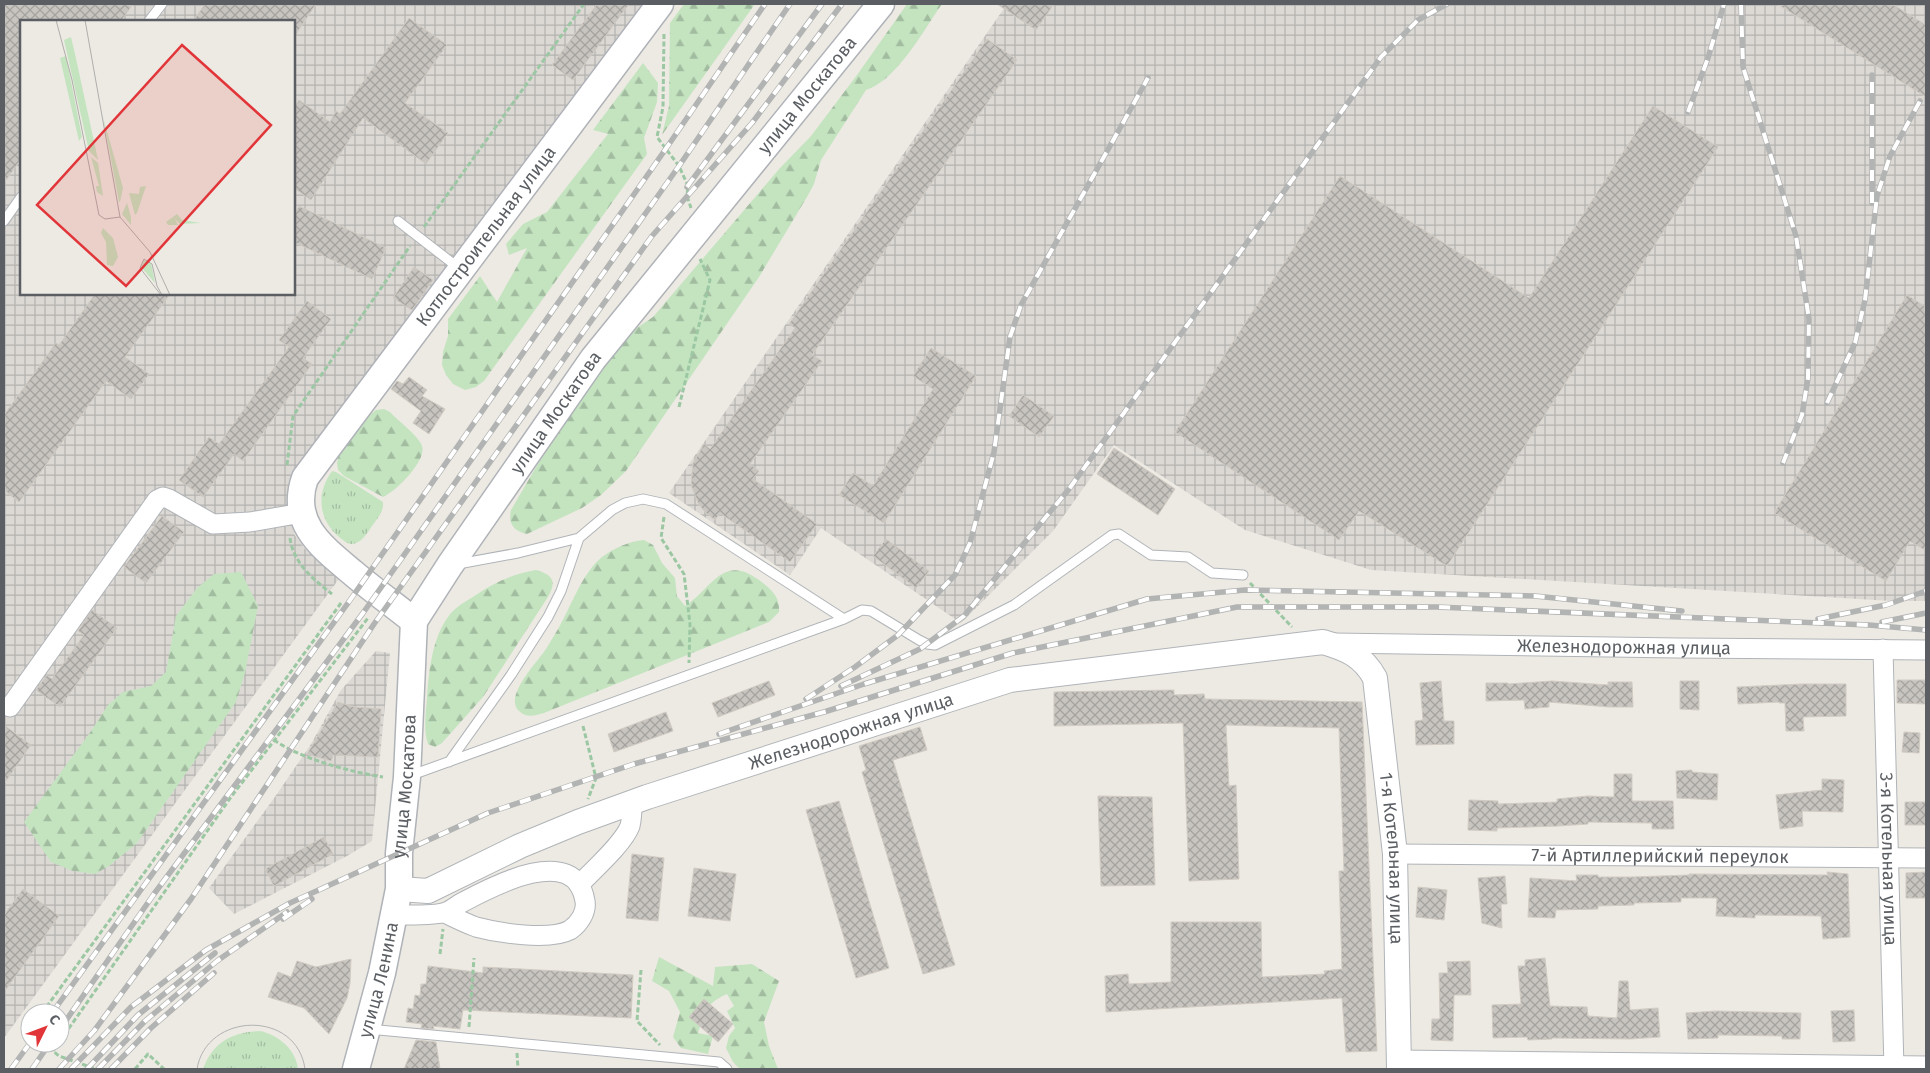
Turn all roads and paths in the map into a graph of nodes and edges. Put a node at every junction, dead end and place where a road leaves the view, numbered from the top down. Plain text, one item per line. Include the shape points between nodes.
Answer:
1 (162, 4) edge
2 (584, 4) edge
3 (660, 4) edge
4 (881, 4) edge
5 (150, 20) edge
6 (664, 33) dead end
7 (20, 198) edge
8 (4, 221) edge
9 (398, 222) dead end
10 (417, 236) junction
11 (690, 238) junction
12 (460, 269) junction
13 (679, 407) dead end
14 (293, 416) dead end
15 (666, 504) junction
16 (302, 513) junction
17 (579, 538) junction
18 (450, 565) junction
19 (308, 575) dead end
20 (1242, 575) joint
21 (332, 594) dead end
22 (341, 603) dead end
23 (368, 618) dead end
24 (844, 619) junction
25 (414, 621) junction
26 (1293, 628) dead end
27 (1323, 642) junction
28 (1883, 649) junction
29 (1926, 650) edge
30 (1356, 656) joint
31 (689, 676) junction
32 (10, 707) dead end
33 (583, 725) dead end
34 (274, 740) junction
35 (448, 763) junction
36 (395, 777) junction
37 (632, 803) junction
38 (578, 822) junction
39 (1394, 854) junction
40 (1888, 858) junction
41 (1926, 858) edge
42 (580, 885) junction
43 (399, 889) junction
44 (445, 913) junction
45 (394, 915) junction
46 (440, 954) dead end
47 (474, 958) dead end
48 (641, 970) dead end
49 (49, 1003) edge
50 (70, 1026) edge
51 (368, 1029) junction
52 (468, 1038) junction
53 (55, 1053) edge
54 (672, 1057) junction
55 (720, 1065) edge
56 (1399, 1065) edge
57 (1926, 1066) edge
58 (1894, 1068) edge
59 (96, 1069) edge
60 (135, 1069) edge
61 (164, 1069) edge
62 (356, 1069) edge
63 (727, 1069) edge

1 - 5 lane
2 - 10 path
3 - 12 main road, Котлостроительная улица
4 - 11 main road, улица Москатова
6 - 11 path via 663,106 657,137 688,186
7 - 8 lane
9 - 10 lane
10 - 12 lane
10 - 14 path
11 - 13 path via 710,280
11 - 18 main road, улица Москатова via 593,359
12 - 16 main road, Котлостроительная улица via 310,469 301,489
15 - 17 lane via 642,499 625,503
15 - 24 lane
15 - 31 path via 661,538 684,574 690,624
16 - 25 main road via 312,535 324,548
16 - 32 street via 250,522 213,524 169,499 157,500
17 - 18 lane
17 - 35 lane via 561,591 548,617
18 - 25 main road, улица Москатова
19 - 21 path
20 - 24 lane via 1212,573 1188,558 1151,555 1119,534 1112,535 1014,605 935,644 919,640 871,611 862,610
20 - 26 path
22 - 49 path
23 - 34 path
24 - 31 lane
25 - 36 main road, улица Москатова
27 - 28 street, Железнодорожная улица
27 - 30 street, Железнодорожная улица via 1342,647
27 - 37 street, Железнодорожная улица via 1010,680
28 - 29 street, Железнодорожная улица
28 - 40 street, 3-я Котельная улица
30 - 39 street, 1-я Котельная улица via 1368,665 1375,678
31 - 35 lane
33 - 38 path via 596,778
34 - 36 path via 306,757 371,775
34 - 50 path
35 - 36 lane
36 - 43 main road, улица Москатова
37 - 38 street, Железнодорожная улица
37 - 42 street via 631,822 622,838
38 - 43 street, Железнодорожная улица via 428,890
39 - 40 street, 7-й Артиллерийский переулок
39 - 56 street, 1-я Котельная улица
40 - 41 street, 7-й Артиллерийский переулок
40 - 58 street, 3-я Котельная улица
42 - 44 street via 565,873 536,872 488,890
42 - 44 street via 586,905 584,914 578,923 563,933 531,935 488,929
43 - 45 main road, улица Ленина
44 - 45 street
44 - 46 path
45 - 51 main road, улица Ленина
47 - 52 path
48 - 54 path via 637,1021
51 - 52 lane
51 - 62 main road, улица Ленина
52 - 54 lane
53 - 59 path
54 - 55 lane
55 - 63 lane
56 - 58 street
57 - 58 street
60 - 61 path via 148,1054

